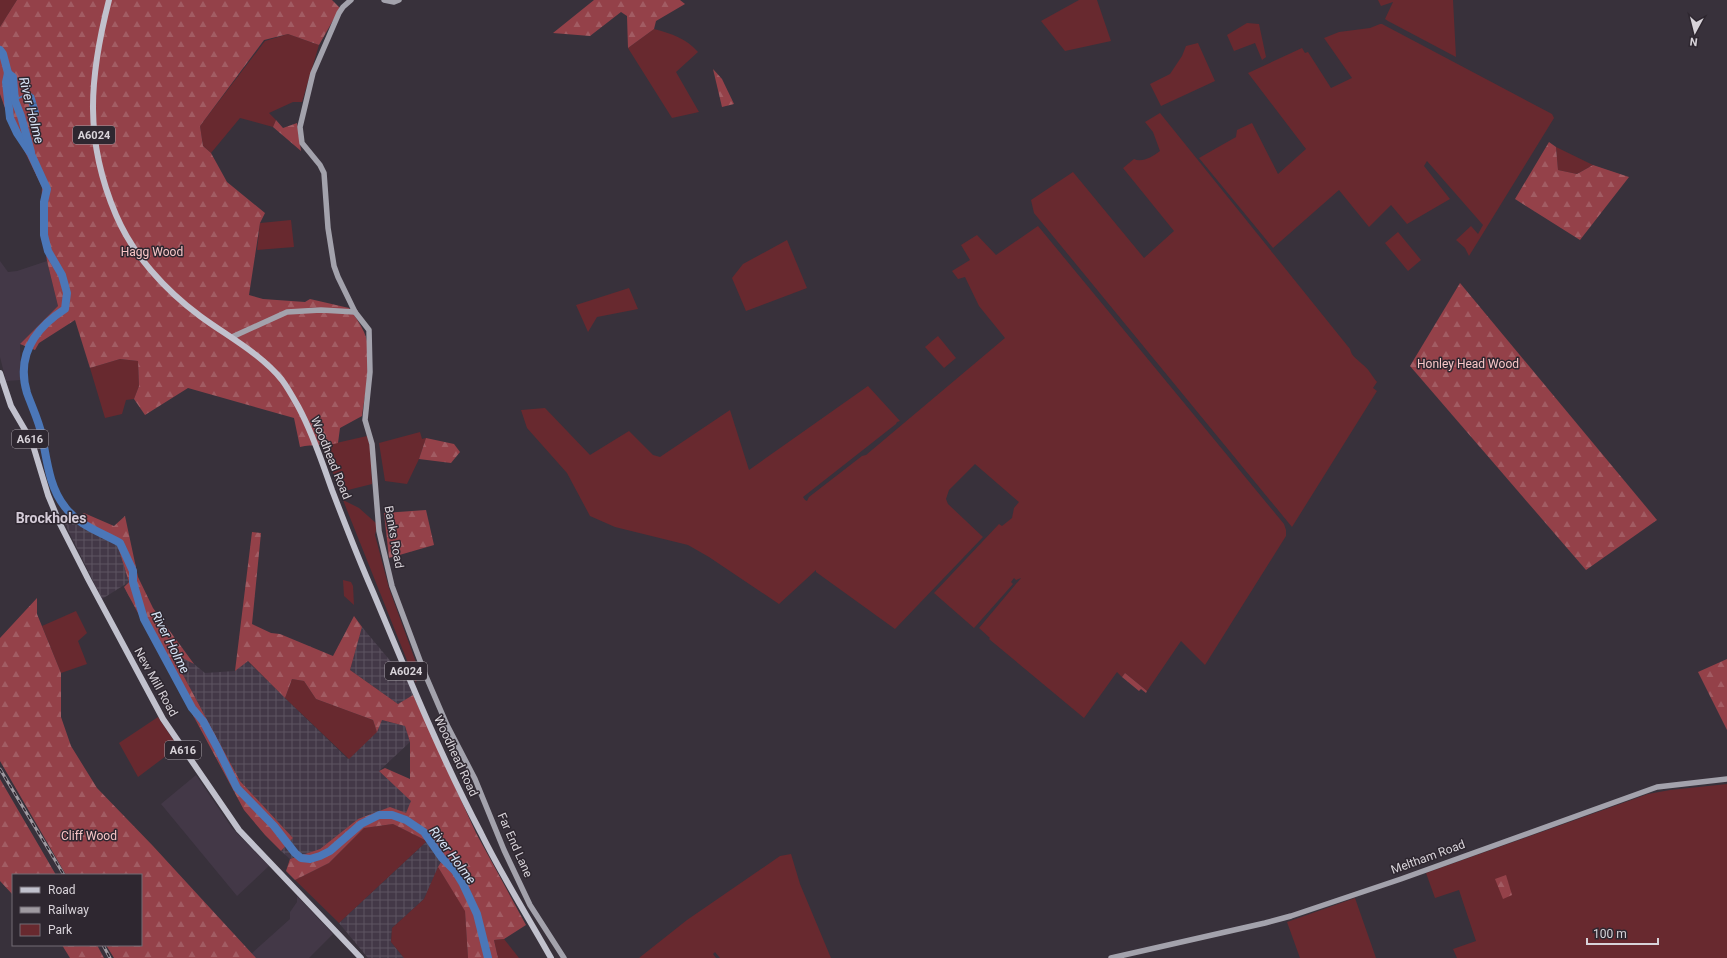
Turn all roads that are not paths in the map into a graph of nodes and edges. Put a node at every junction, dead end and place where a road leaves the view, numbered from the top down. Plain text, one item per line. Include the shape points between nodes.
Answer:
1 (109, 0) edge
2 (351, 0) edge
3 (384, 0) edge
4 (399, 0) edge
5 (355, 312) junction
6 (232, 337) junction
7 (0, 373) edge
8 (453, 737) joint
9 (1727, 779) edge
10 (361, 958) edge
11 (551, 958) edge
12 (564, 958) edge
13 (1111, 958) edge

1 - 6 main road, Woodhead Road / A6024 via 94,71 92,115 98,159 109,196 128,238 166,288 199,316
2 - 5 street via 343,7 314,73 300,127 300,137 305,149 324,173 334,266
3 - 4 street
5 - 6 street via 287,312
5 - 8 street, Banks Road via 369,330 370,372 365,420 372,444 380,531 392,586 425,674
6 - 11 main road, Woodhead Road / A6024 via 282,380 300,409 358,559 440,750 483,838
7 - 10 main road, New Mill Road / A616 via 12,406 32,442 60,524 163,719 239,830
8 - 12 street, Far End Lane via 475,779 530,905
9 - 13 street, Meltham Road via 1657,787 1291,916

